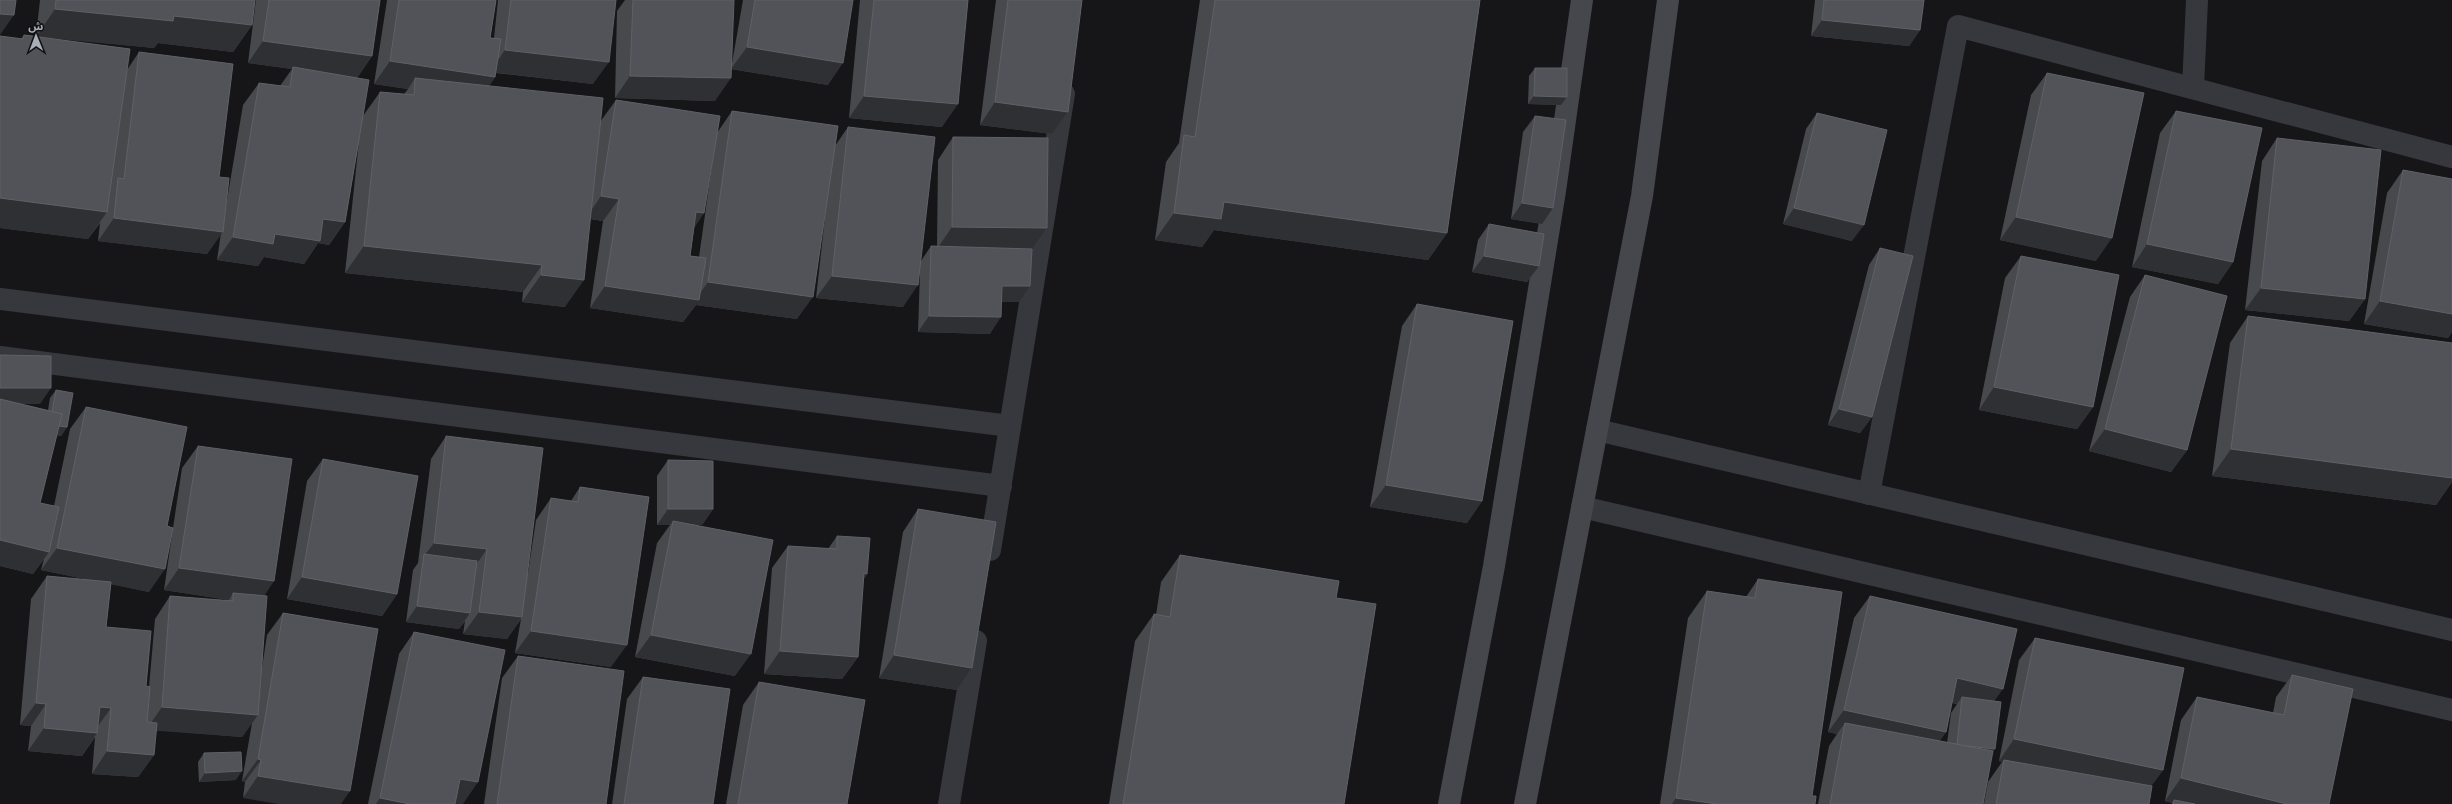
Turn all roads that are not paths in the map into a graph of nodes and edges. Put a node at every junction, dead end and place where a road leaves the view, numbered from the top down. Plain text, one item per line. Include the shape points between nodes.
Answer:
1 (1582, 0) edge
2 (1668, 0) edge
3 (2197, 0) edge
4 (1068, 71) edge
5 (2193, 88) junction
6 (2452, 157) edge
7 (0, 299) edge
8 (0, 357) edge
9 (1010, 426) junction
10 (1597, 430) junction
11 (1001, 486) junction
12 (1869, 494) junction
13 (1582, 507) junction
14 (987, 571) edge
15 (980, 618) edge
16 (2452, 630) edge
17 (2352, 687) junction
18 (2348, 710) edge
19 (2452, 710) edge
20 (949, 804) edge
21 (1449, 804) edge
22 (1525, 804) edge

1 - 21 main road via 1555,191 1495,558
2 - 10 main road via 1642,196
3 - 5 street
4 - 9 street
5 - 6 street
5 - 12 street via 1958,26
7 - 9 street
8 - 11 street
9 - 11 street
10 - 12 street
10 - 13 main road
11 - 14 street
12 - 16 street
13 - 17 street
13 - 22 main road
15 - 20 street
17 - 18 street
17 - 19 street

